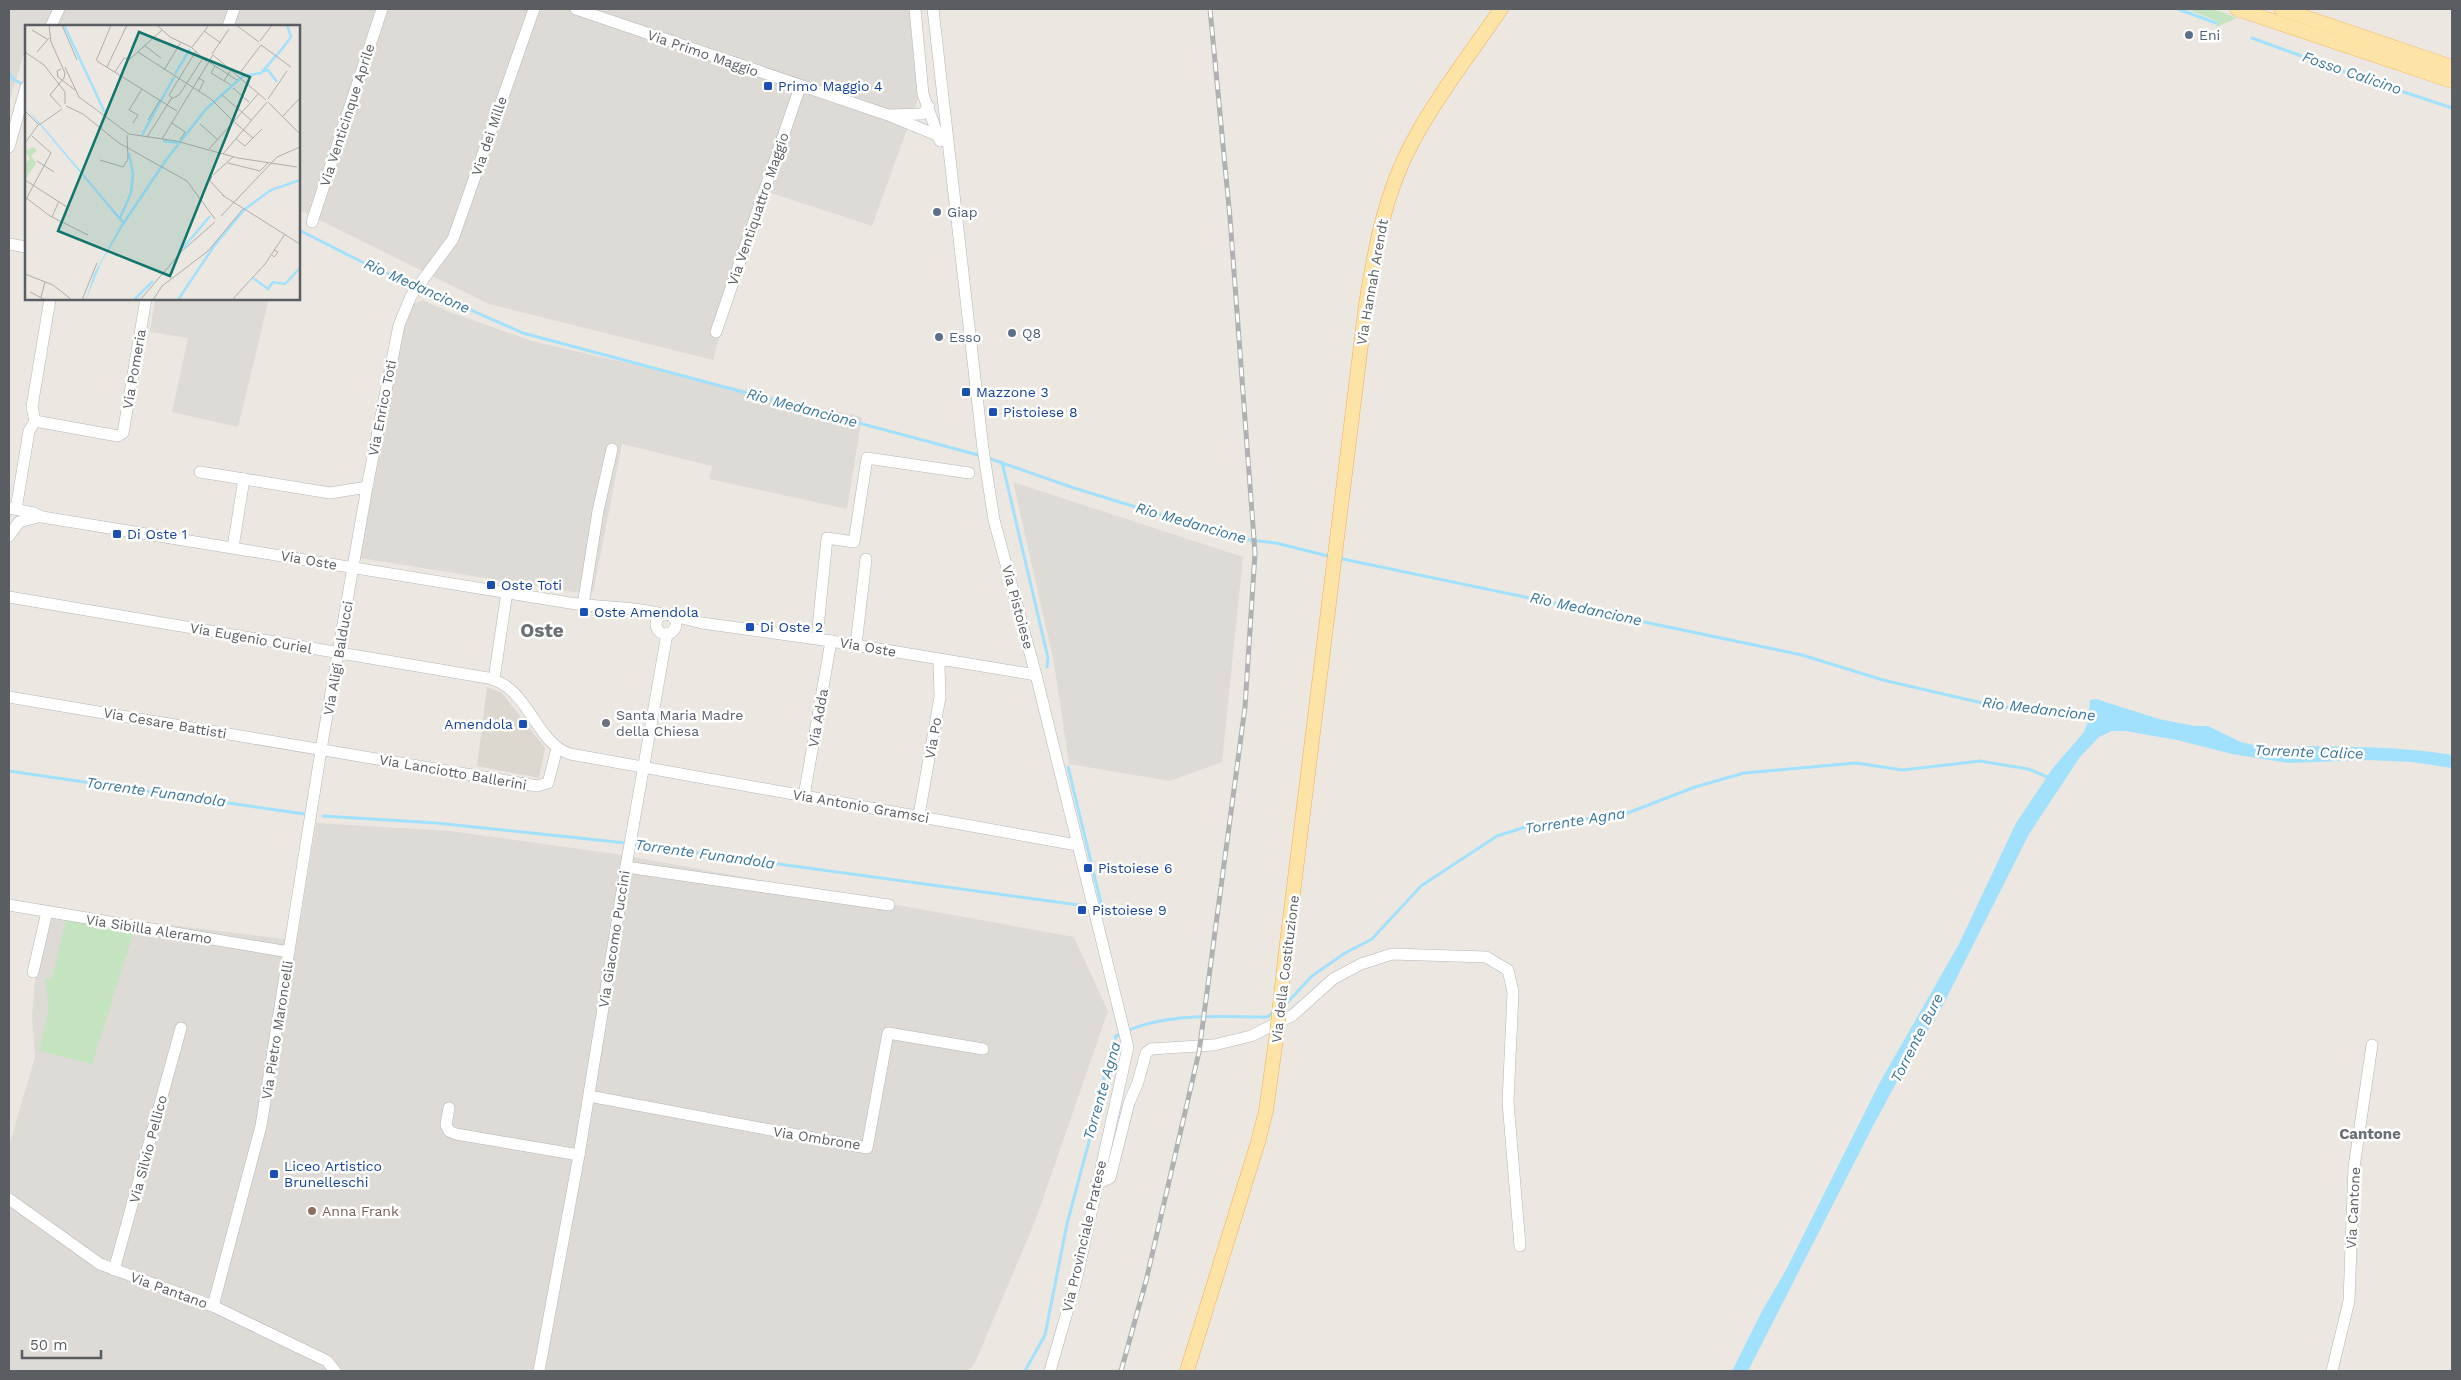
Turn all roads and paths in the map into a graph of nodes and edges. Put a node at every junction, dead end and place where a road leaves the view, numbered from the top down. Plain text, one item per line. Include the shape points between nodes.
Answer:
1 (59, 9) edge
2 (234, 9) edge
3 (382, 9) edge
4 (534, 9) edge
5 (576, 9) edge
6 (915, 9) edge
7 (934, 9) edge
8 (1501, 9) edge
9 (2237, 9) edge
10 (2281, 9) edge
11 (51, 25) edge
12 (228, 25) edge
13 (2452, 67) edge
14 (2452, 81) edge
15 (800, 87) junction
16 (25, 90) edge
17 (944, 96) junction
18 (929, 107) junction
19 (888, 115) junction
20 (938, 136) junction
21 (9, 143) edge
22 (950, 165) junction
23 (312, 222) dead end
24 (9, 244) edge
25 (25, 247) edge
26 (439, 260) joint
27 (50, 300) edge
28 (146, 300) edge
29 (716, 332) dead end
30 (35, 421) junction
31 (612, 449) dead end
32 (200, 472) dead end
33 (969, 473) dead end
34 (244, 480) junction
35 (367, 487) junction
36 (13, 509) edge
37 (42, 517) junction
38 (9, 531) edge
39 (233, 547) junction
40 (866, 559) dead end
41 (1334, 563) joint
42 (354, 567) junction
43 (507, 592) junction
44 (9, 597) edge
45 (583, 605) junction
46 (611, 608) junction
47 (667, 615) junction
48 (657, 628) junction
49 (667, 634) junction
50 (817, 638) junction
51 (831, 641) junction
52 (856, 645) junction
53 (338, 652) junction
54 (942, 660) junction
55 (1036, 675) junction
56 (494, 679) junction
57 (9, 697) edge
58 (557, 748) junction
59 (322, 749) junction
60 (644, 768) junction
61 (804, 796) junction
62 (918, 815) junction
63 (1077, 845) junction
64 (626, 864) junction
65 (9, 905) edge
66 (889, 905) dead end
67 (47, 912) junction
68 (289, 952) junction
69 (33, 972) dead end
70 (181, 1028) dead end
71 (1127, 1041) joint
72 (2372, 1045) dead end
73 (983, 1049) dead end
74 (589, 1096) junction
75 (449, 1108) dead end
76 (579, 1155) junction
77 (1096, 1184) junction
78 (9, 1200) edge
79 (1520, 1246) dead end
80 (114, 1270) junction
81 (213, 1306) junction
82 (335, 1371) edge
83 (538, 1371) edge
84 (1050, 1371) edge
85 (1187, 1371) edge
86 (2332, 1371) edge

1 - 11 street
2 - 12 street
3 - 23 street, Via Venticinque Aprile
4 - 26 street, Via dei Mille via 453,239
5 - 15 street, Via Primo Maggio
6 - 18 street, Via Pistoiese via 923,94
7 - 17 street, Via Pistoiese
8 - 41 main road, Via Hannah Arendt via 1412,143 1379,229 1366,304
9 - 14 main road
10 - 13 main road
15 - 19 street, Via Primo Maggio
15 - 29 street, Via Ventiquattro Maggio
16 - 21 street
17 - 18 street via 938,104
17 - 22 street, Via Pistoiese
18 - 19 street, Via Primo Maggio via 917,115
18 - 20 street, Via Pistoiese
19 - 20 street, Via Primo Maggio
20 - 22 street, Via Pistoiese
22 - 55 street, Via Pistoiese via 994,520
24 - 25 street
26 - 35 street, Via Enrico Toti via 411,296 399,325
27 - 30 street via 32,407
28 - 30 street, Via Pomeria via 124,430 118,436
30 - 36 street via 29,431
31 - 45 street
32 - 34 street
33 - 50 street via 867,458 854,542 827,538
34 - 35 street via 330,493
34 - 39 street
35 - 42 street, Via Enrico Toti
36 - 37 street, Via Oste
37 - 38 street via 23,520
37 - 39 street, Via Oste
39 - 42 street, Via Oste
40 - 52 street
41 - 85 main road, Via della Costituzione, bridge via 1267,1102 1258,1142
42 - 43 street, Via Oste
42 - 53 street, Via Aligi Balducci
43 - 45 street, Via Oste
43 - 56 street
44 - 53 street, Via Eugenio Curiel
45 - 46 street, Via Oste
46 - 47 street, Via Oste via 625,607
46 - 48 street, Via Oste via 645,618
47 - 48 street via 658,619
47 - 49 street via 676,626
47 - 50 street, Via Oste
48 - 49 street
49 - 60 street, Via Giacomo Puccini
50 - 51 street, Via Oste
51 - 52 street, Via Oste
51 - 61 street, Via Adda
52 - 54 street, Via Oste
53 - 56 street, Via Eugenio Curiel
53 - 59 street, Via Aligi Balducci
54 - 55 street, Via Oste
54 - 62 street, Via Po via 939,666 940,697
55 - 63 street, Via Pistoiese
56 - 58 street via 510,687
57 - 59 street, Via Cesare Battisti
58 - 59 street, Via Lanciotto Ballerini via 548,783 537,786
58 - 60 street, Via Antonio Gramsci via 577,756
59 - 68 street, Via Pietro Maroncelli
60 - 61 street, Via Antonio Gramsci
60 - 64 street, Via Giacomo Puccini
61 - 62 street, Via Antonio Gramsci
62 - 63 street, Via Antonio Gramsci
63 - 71 street, Via Pistoiese
64 - 66 street
64 - 74 street, Via Giacomo Puccini
65 - 67 street, Via Sibilla Aleramo
67 - 68 street, Via Sibilla Aleramo
67 - 69 street
68 - 81 street, Via Pietro Maroncelli via 261,1126
70 - 80 street, Via Silvio Pellico
71 - 77 street, Via Provinciale Pratese via 1126,1063
72 - 86 street, Via Cantone via 2354,1167 2349,1301
73 - 74 street, Via Ombrone via 888,1033 867,1148
74 - 76 street, Via Giacomo Puccini
75 - 76 street via 446,1125 456,1134
76 - 83 street, Via Giacomo Puccini
77 - 79 street via 1110,1178 1129,1103 1146,1053 1152,1049 1214,1045 1251,1036 1293,1015 1332,979 1361,964 1392,954 1486,957 1508,970 1513,992 1508,1102
77 - 84 street, Via Provinciale Pratese via 1076,1281
78 - 80 street, Via Pantano via 87,1257
80 - 81 street, Via Pantano
81 - 82 street, Via Pantano via 327,1361

